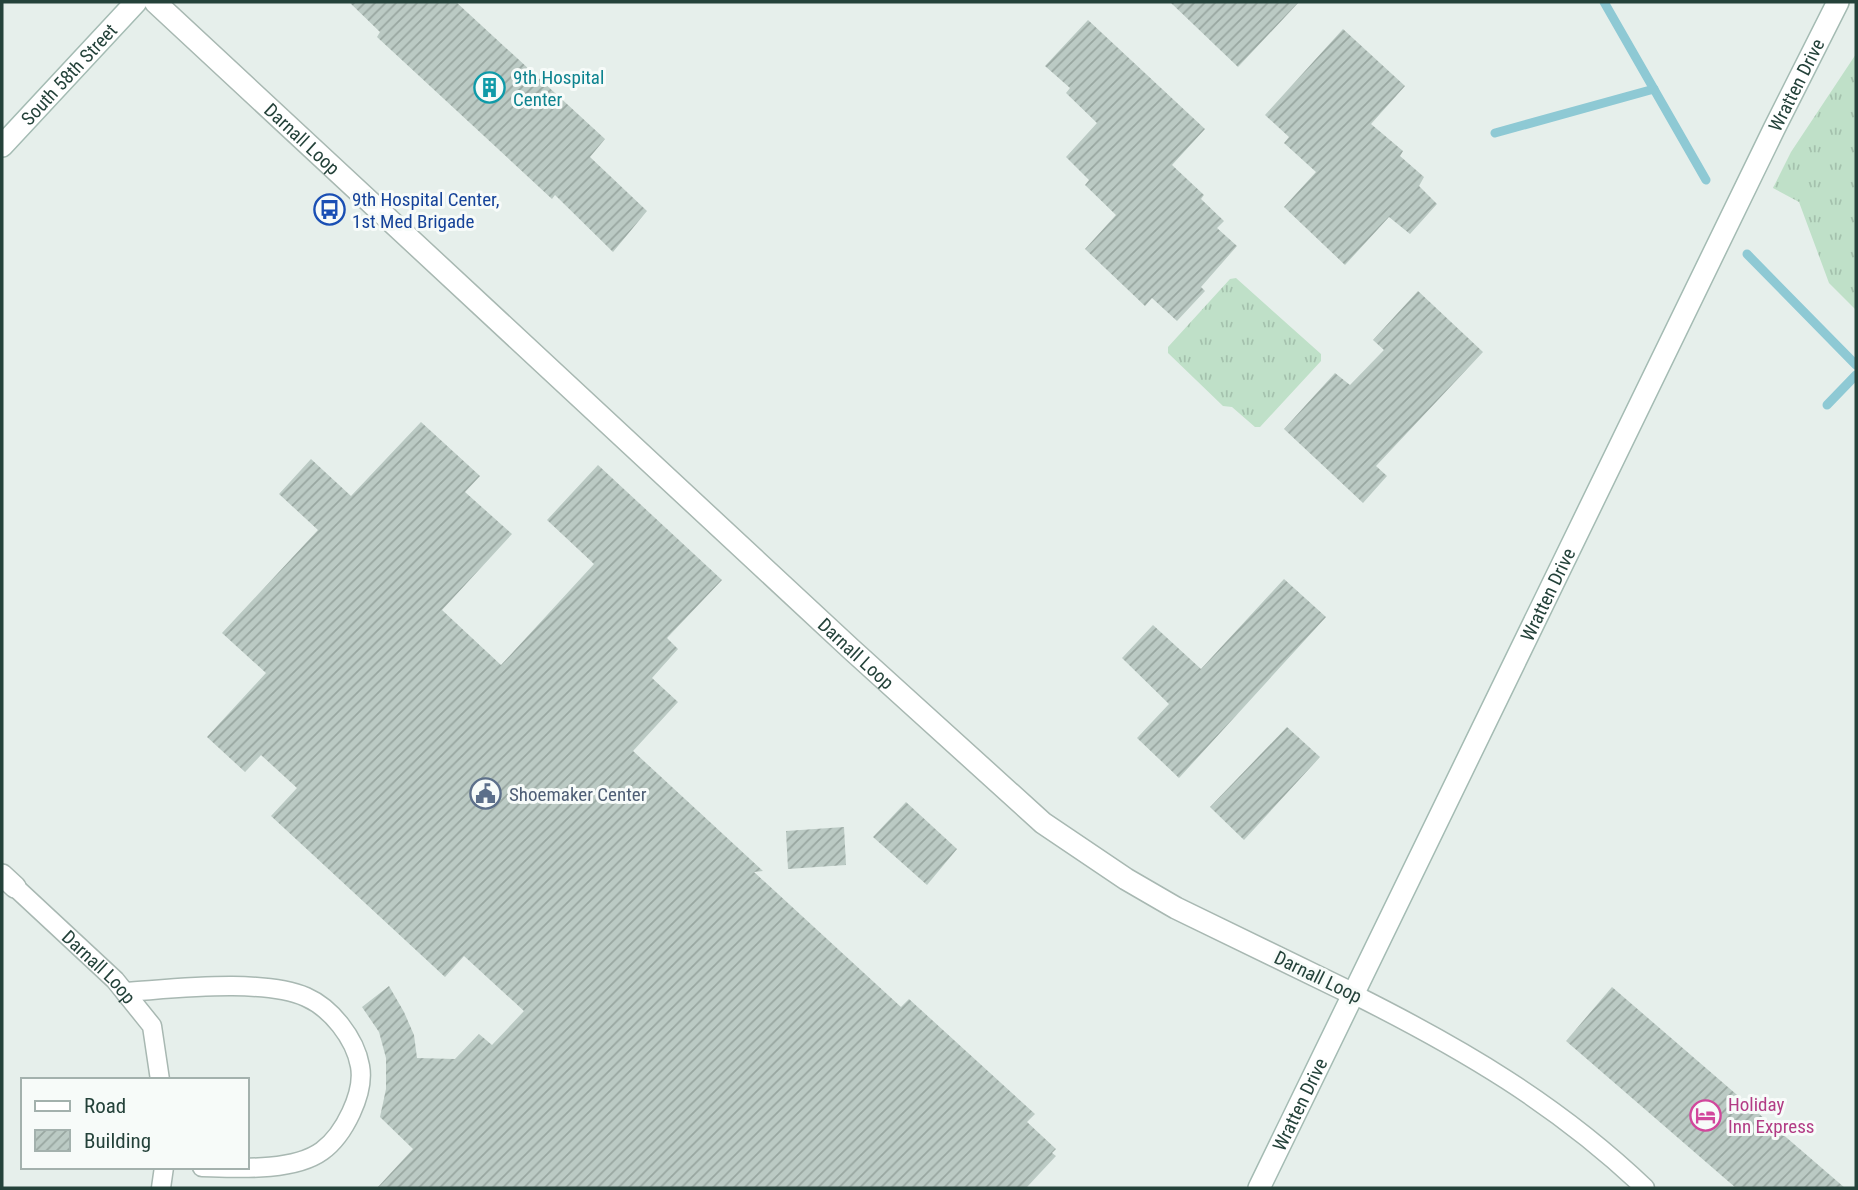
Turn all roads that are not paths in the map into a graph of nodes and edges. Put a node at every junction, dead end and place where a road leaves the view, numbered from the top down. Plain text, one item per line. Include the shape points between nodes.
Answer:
1 (136, 2) edge
2 (155, 2) edge
3 (1838, 2) edge
4 (2, 146) edge
5 (8, 881) edge
6 (125, 992) junction
7 (1353, 994) junction
8 (160, 1078) edge
9 (248, 1168) edge
10 (164, 1169) edge
11 (161, 1188) edge
12 (1259, 1188) edge
13 (1644, 1188) edge

1 - 4 street, South 58th Street
2 - 7 street, Darnall Loop via 1043,822 1176,908
3 - 7 street, Wratten Drive
5 - 6 lane, Darnall Loop
6 - 8 lane, Darnall Loop via 152,1026
6 - 9 lane via 271,989 306,997 332,1013 360,1067 356,1101 342,1130 322,1152 293,1163
7 - 12 street, Wratten Drive
7 - 13 lane, Darnall Loop via 1457,1048 1544,1105
10 - 11 lane

